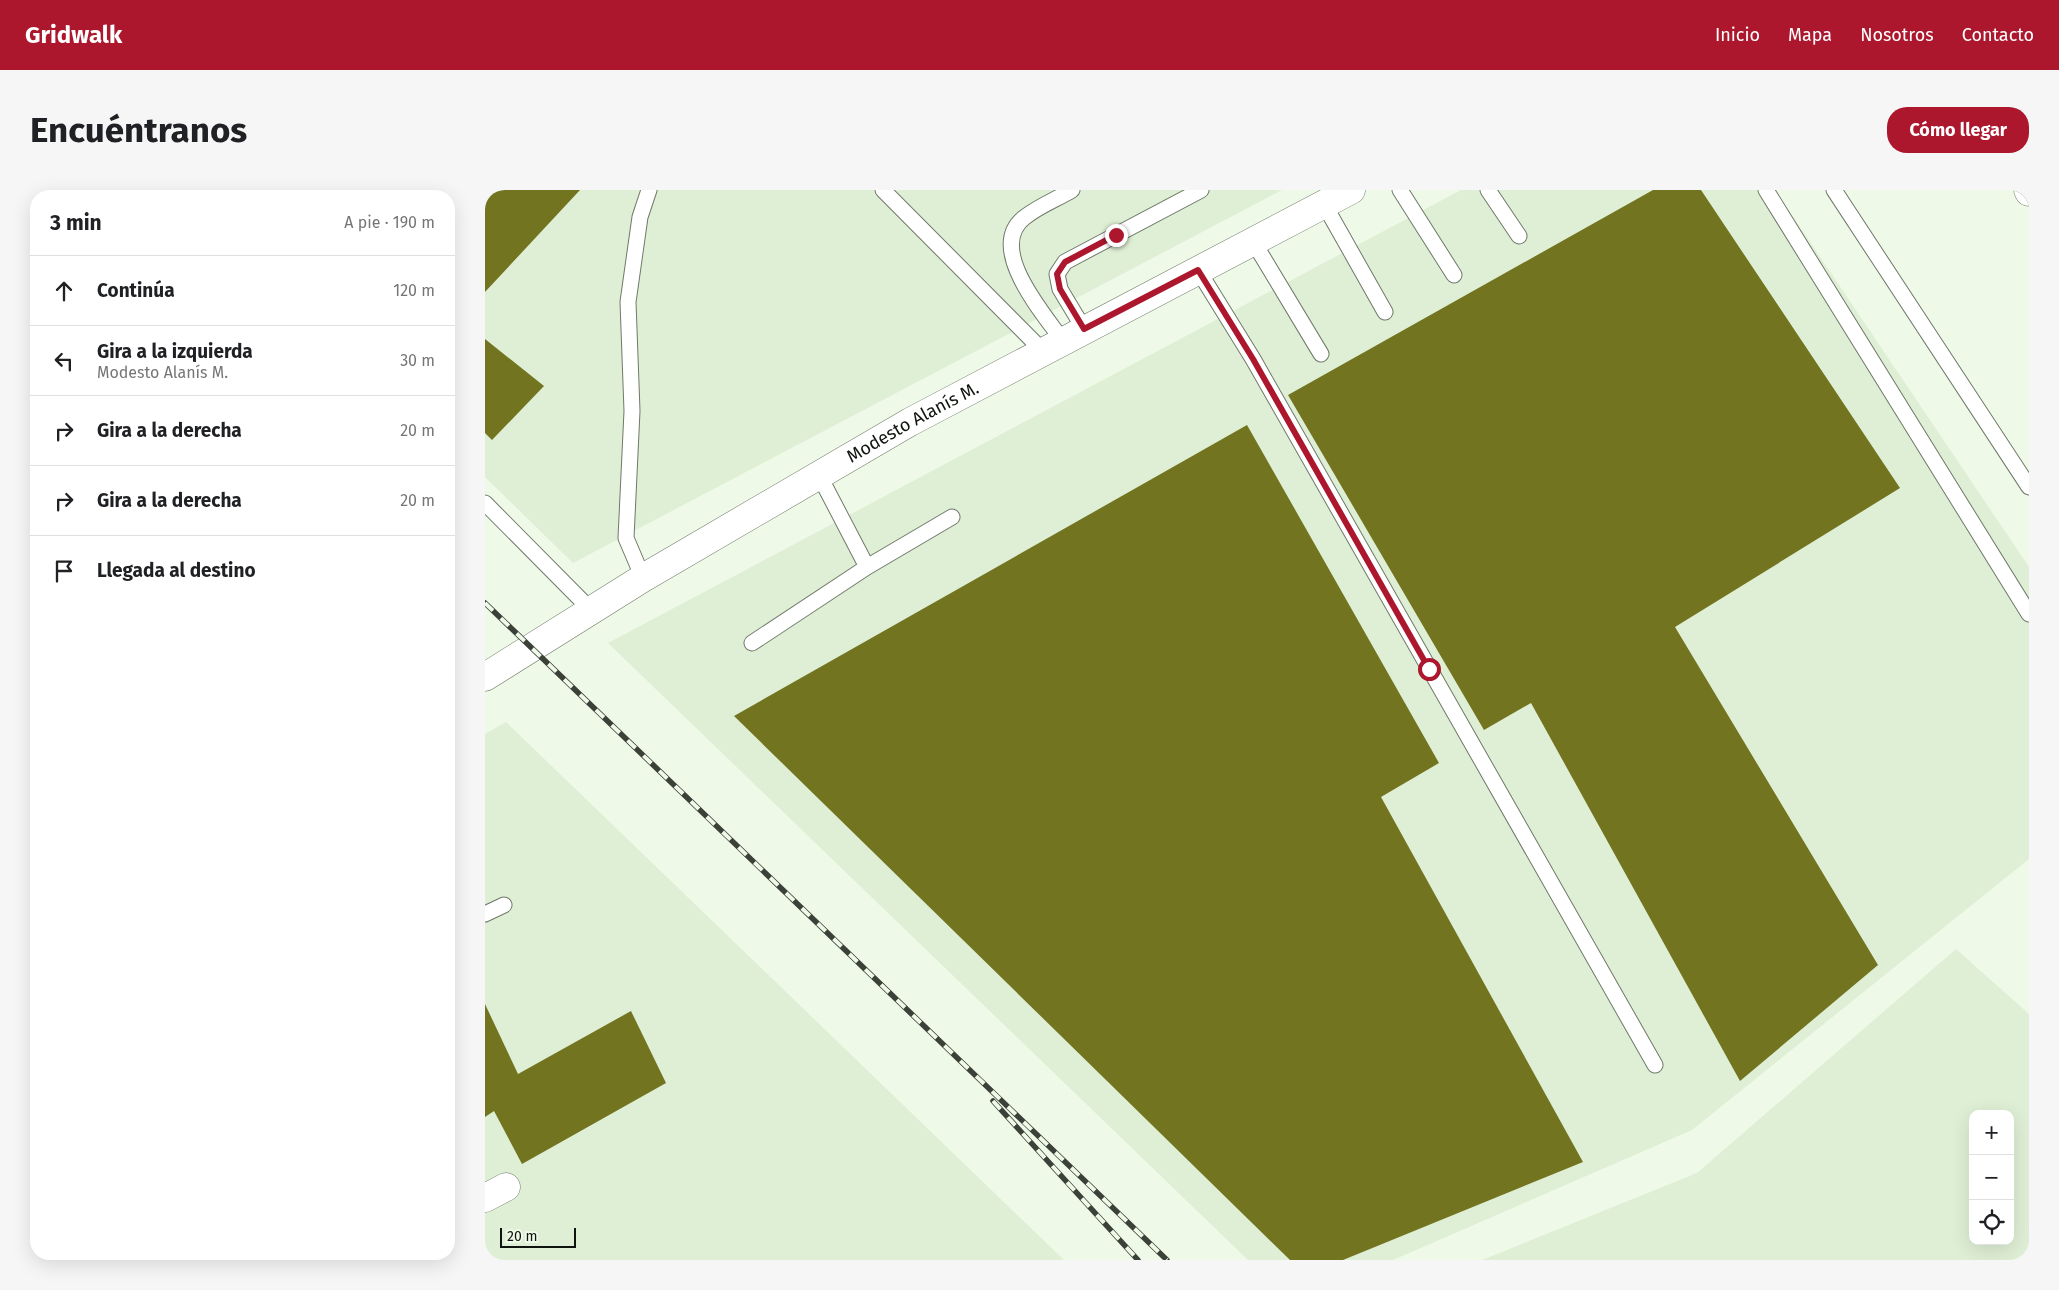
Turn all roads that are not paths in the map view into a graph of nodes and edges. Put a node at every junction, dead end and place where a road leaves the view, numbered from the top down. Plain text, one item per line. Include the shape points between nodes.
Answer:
1 (649, 190) edge
2 (883, 190) edge
3 (899, 190) edge
4 (1072, 190) edge
5 (1201, 190) edge
6 (1351, 190) edge
7 (1400, 190) edge
8 (1488, 190) edge
9 (1766, 190) edge
10 (1834, 190) edge
11 (1324, 204) junction
12 (928, 236) junction
13 (1519, 236) dead end
14 (1253, 241) junction
15 (1198, 270) junction
16 (1454, 275) dead end
17 (1385, 312) dead end
18 (1063, 340) junction
19 (1321, 354) dead end
20 (819, 475) junction
21 (2029, 487) edge
22 (485, 502) edge
23 (952, 517) dead end
24 (867, 567) junction
25 (643, 578) junction
26 (591, 610) junction
27 (2029, 614) edge
28 (752, 644) dead end
29 (488, 670) edge
30 (504, 905) dead end
31 (485, 914) edge
32 (1655, 1065) dead end

1 - 25 lane via 640,217 628,302 632,410 626,538
2 - 12 lane
3 - 12 lane
4 - 18 lane via 1024,217 1012,232 1010,247 1026,289
5 - 18 lane via 1065,262 1057,274
6 - 11 street, Modesto Alanís M.
7 - 16 lane
8 - 13 lane
9 - 27 lane
10 - 21 lane
11 - 14 street, Modesto Alanís M.
11 - 17 lane
12 - 18 lane via 964,270
14 - 15 street, Modesto Alanís M.
14 - 19 lane
15 - 18 street, Modesto Alanís M.
15 - 32 lane via 1263,376
18 - 20 street, Modesto Alanís M.
20 - 24 lane
20 - 25 street, Modesto Alanís M.
22 - 26 lane
23 - 24 lane
24 - 28 lane
25 - 26 street, Modesto Alanís M.
26 - 29 street, Modesto Alanís M.
30 - 31 lane

